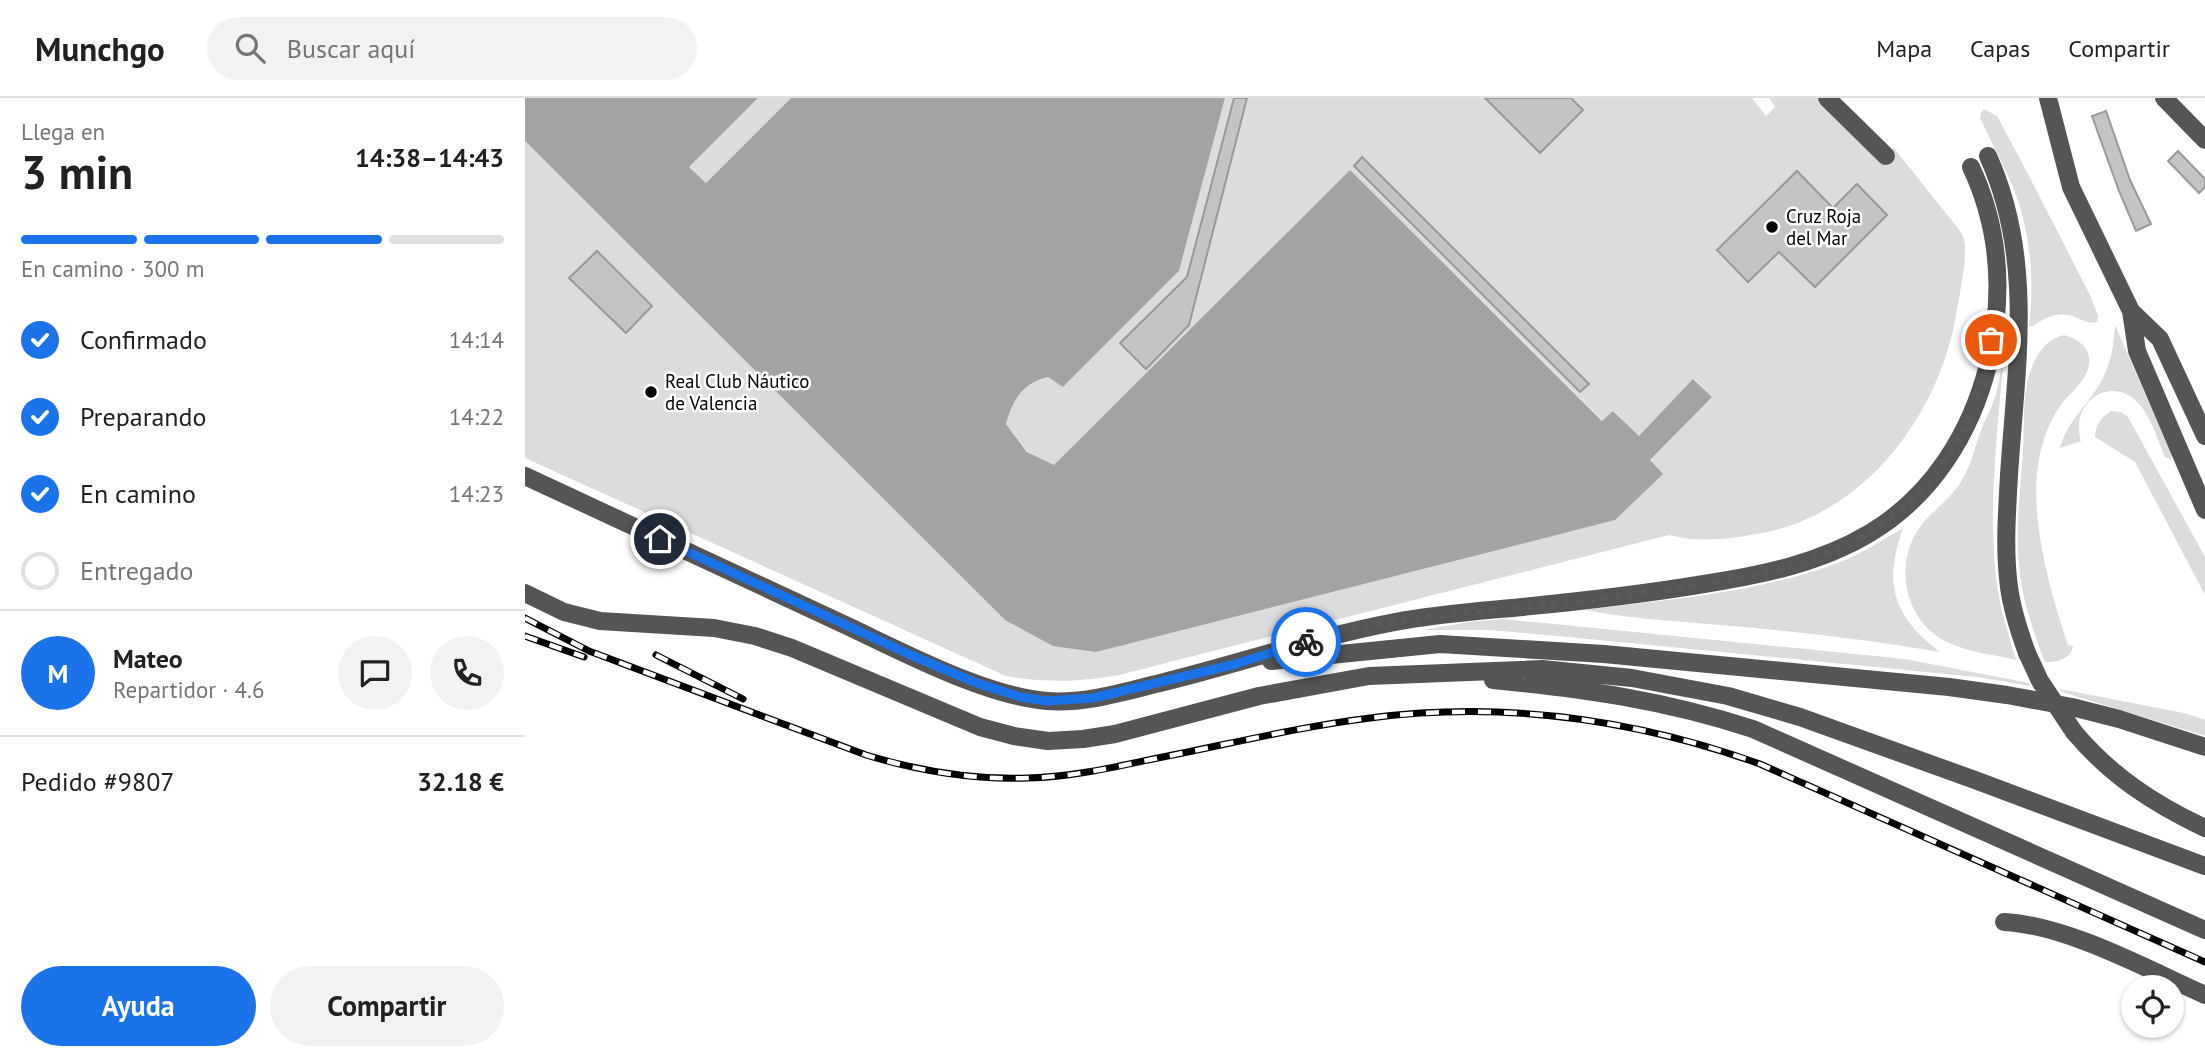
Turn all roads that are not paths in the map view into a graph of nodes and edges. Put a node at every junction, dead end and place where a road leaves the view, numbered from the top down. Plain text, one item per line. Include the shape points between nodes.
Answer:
1 (1827, 98) edge
2 (2048, 98) edge
3 (2164, 98) edge
4 (2205, 140) edge
5 (1886, 156) dead end
6 (1987, 156) dead end
7 (1971, 167) dead end
8 (2131, 311) junction
9 (2205, 436) edge
10 (525, 476) edge
11 (2205, 510) edge
12 (525, 593) edge
13 (1232, 665) junction
14 (1434, 674) junction
15 (2205, 747) edge
16 (2205, 828) edge
17 (2205, 866) edge
18 (2004, 922) dead end
19 (2205, 930) edge
20 (2205, 995) edge

1 - 5 street
2 - 8 street via 2071,187
3 - 4 street
6 - 16 street, bridge via 2003,192 2019,274 2006,531 2009,585 2018,626 2040,681 2089,750 2128,785
7 - 13 street via 1996,246 1996,300 1984,381 1956,447 1896,515 1874,530 1832,552 1751,575 1673,589 1404,620 1312,640
8 - 9 street via 2160,340
8 - 11 street via 2137,351
10 - 13 street via 913,656 1020,697 1047,701 1093,698
12 - 14 street via 564,612 600,621 714,628 755,636 980,727 1048,741 1115,734 1309,686 1369,676
13 - 15 street via 1440,644 1604,654 2007,695 2119,719
14 - 17 street via 1542,669 1632,678 1728,696 1862,738
14 - 19 street via 1640,699 1753,729
18 - 20 street via 2049,929

